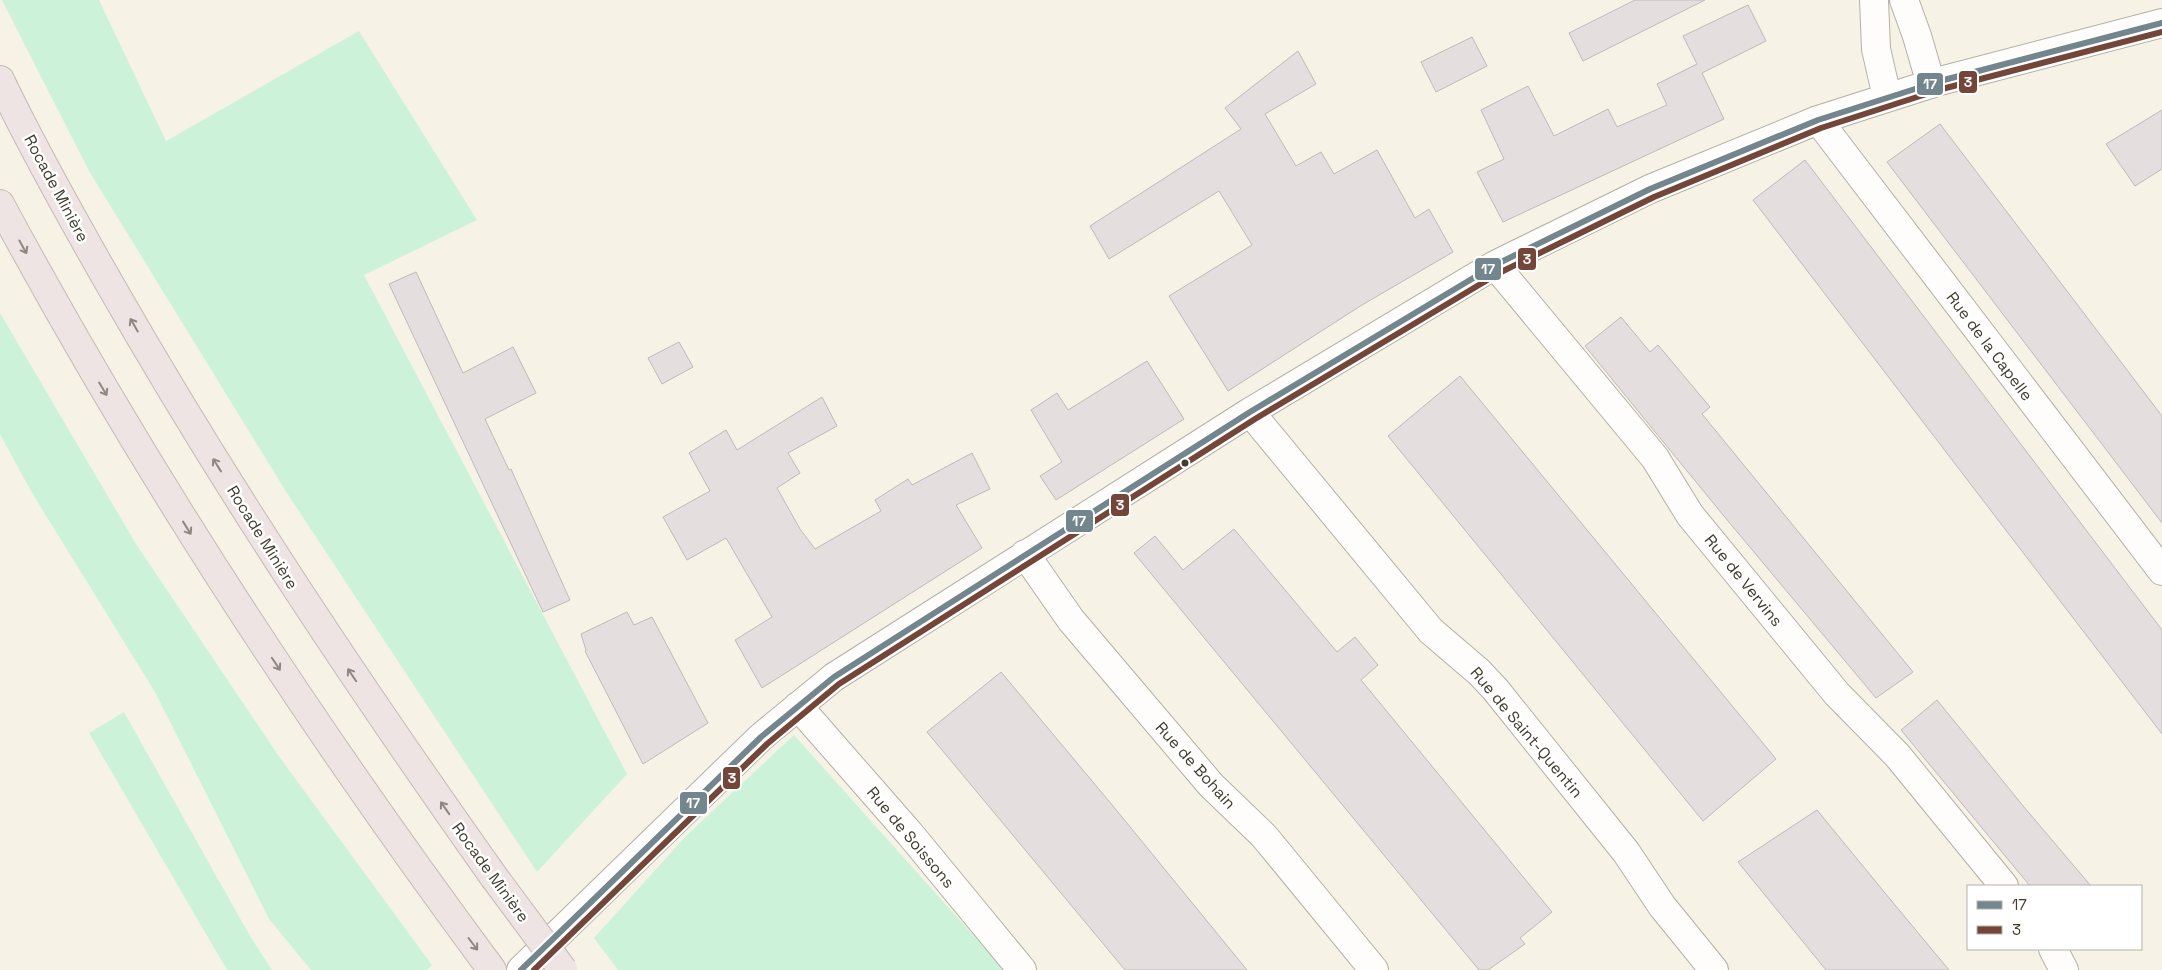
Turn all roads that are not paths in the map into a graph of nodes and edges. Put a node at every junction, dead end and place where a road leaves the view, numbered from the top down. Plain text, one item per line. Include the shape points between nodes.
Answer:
1 (1874, 0) edge
2 (1904, 0) edge
3 (2162, 24) edge
4 (0, 80) edge
5 (1931, 84) junction
6 (1887, 97) junction
7 (1818, 120) junction
8 (0, 204) edge
9 (1495, 265) junction
10 (1250, 412) junction
11 (1025, 554) junction
12 (2162, 571) edge
13 (798, 706) junction
14 (2003, 885) edge
15 (2054, 950) edge
16 (492, 970) edge
17 (521, 970) edge
18 (563, 970) edge
19 (1022, 970) edge
20 (1374, 970) edge
21 (1714, 970) edge
22 (2064, 970) edge

1 - 6 street via 1876,49
2 - 5 street
3 - 5 street
18 -> 4 highway, Rocade Minière, bridge via 494,877 325,634 198,434 86,241
5 - 6 street
6 - 7 street
7 - 9 street via 1650,189
7 - 12 street, Rue de la Capelle
8 -> 16 highway via 86,359 227,591 315,722
9 - 10 street
9 - 14 street, Rue de Vervins via 1654,458 1690,515 1836,694 1897,755
10 - 11 street
10 - 21 street, Rue de Saint-Quentin via 1431,631 1495,689 1626,852 1662,906
11 - 13 street via 862,658
11 - 20 street, Rue de Bohain via 1070,620 1211,785 1264,836
13 - 17 street via 682,812
13 - 19 street, Rue de Soissons via 910,834
15 - 22 street

